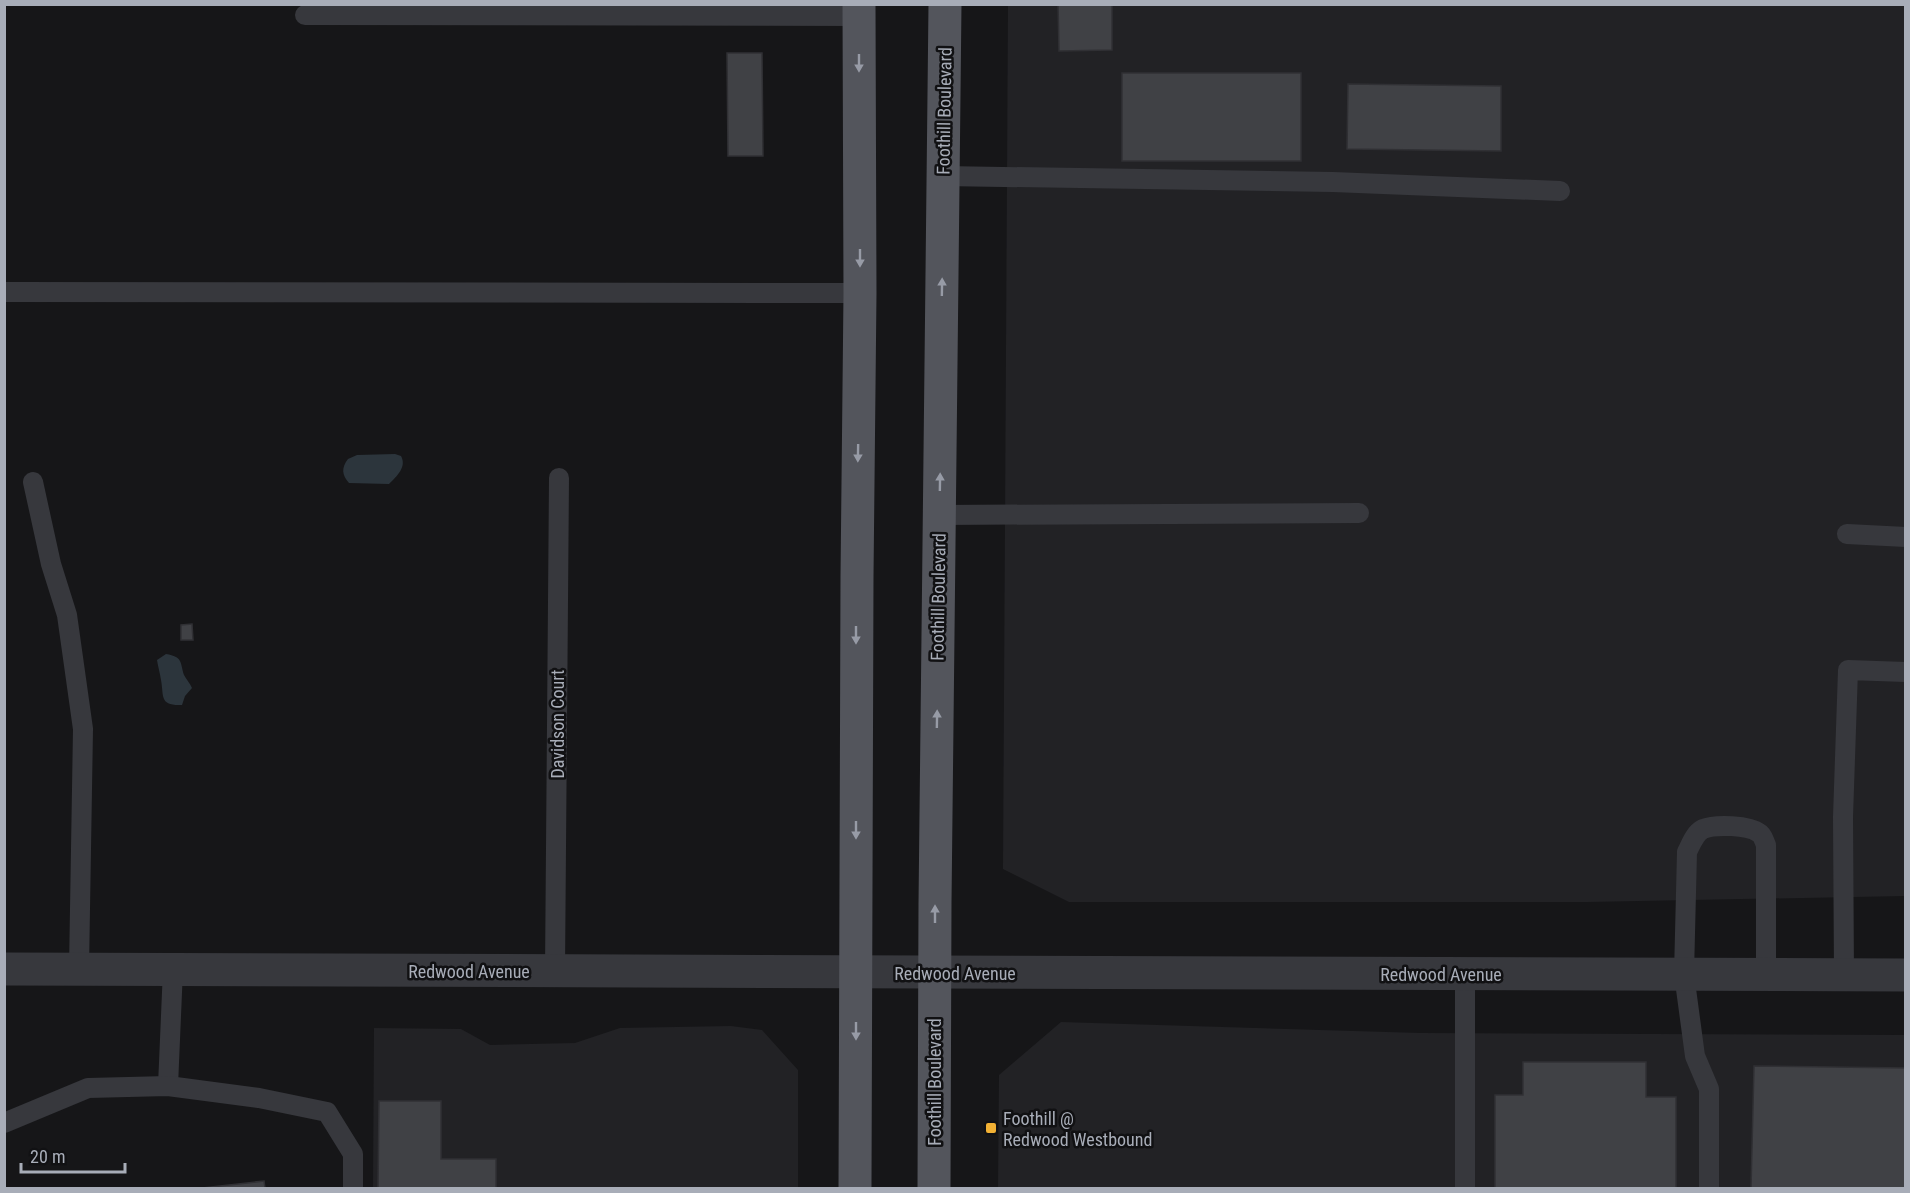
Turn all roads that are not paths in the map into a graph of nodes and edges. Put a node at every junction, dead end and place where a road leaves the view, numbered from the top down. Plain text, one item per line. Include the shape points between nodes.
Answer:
1 (945, 4) edge
2 (859, 10) edge
3 (305, 15) dead end
4 (943, 176) junction
5 (1560, 191) dead end
6 (4, 292) edge
7 (860, 293) junction
8 (559, 478) dead end
9 (33, 482) dead end
10 (1359, 513) dead end
11 (939, 515) junction
12 (1847, 534) dead end
13 (1905, 537) edge
14 (1905, 672) edge
15 (4, 969) edge
16 (80, 969) junction
17 (173, 969) junction
18 (555, 971) junction
19 (855, 972) junction
20 (934, 973) junction
21 (1464, 974) junction
22 (1684, 974) junction
23 (1767, 975) junction
24 (1844, 975) junction
25 (1905, 975) edge
26 (168, 1086) junction
27 (4, 1123) edge
28 (353, 1188) edge
29 (855, 1188) edge
30 (934, 1188) edge
31 (1466, 1188) edge
32 (1709, 1188) edge

1 - 4 main road, Foothill Boulevard
2 - 3 lane
2 -> 7 main road
4 - 5 lane via 1333,182
11 -> 4 main road, Foothill Boulevard
6 - 7 lane
7 -> 19 main road
8 - 18 lane, Davidson Court
9 - 16 lane via 67,615 84,729
10 - 11 lane
20 -> 11 main road, Foothill Boulevard
12 - 13 lane
14 - 24 lane via 1848,670 1843,817
15 - 16 street, Redwood Avenue
16 - 17 street, Redwood Avenue
17 - 18 street, Redwood Avenue
17 - 26 lane
18 - 19 street, Redwood Avenue
19 - 20 street, Redwood Avenue
19 -> 29 main road
20 - 21 street, Redwood Avenue
20 - 30 main road, Foothill Boulevard
21 - 22 street, Redwood Avenue
21 - 31 lane
22 - 23 street, Redwood Avenue
22 - 23 lane via 1687,852 1703,829 1718,826 1750,828 1761,834 1767,844
22 - 32 lane via 1695,1056 1709,1089
23 - 24 street, Redwood Avenue
24 - 25 street, Redwood Avenue
26 - 27 lane via 88,1088
26 - 28 lane via 327,1112 353,1154

